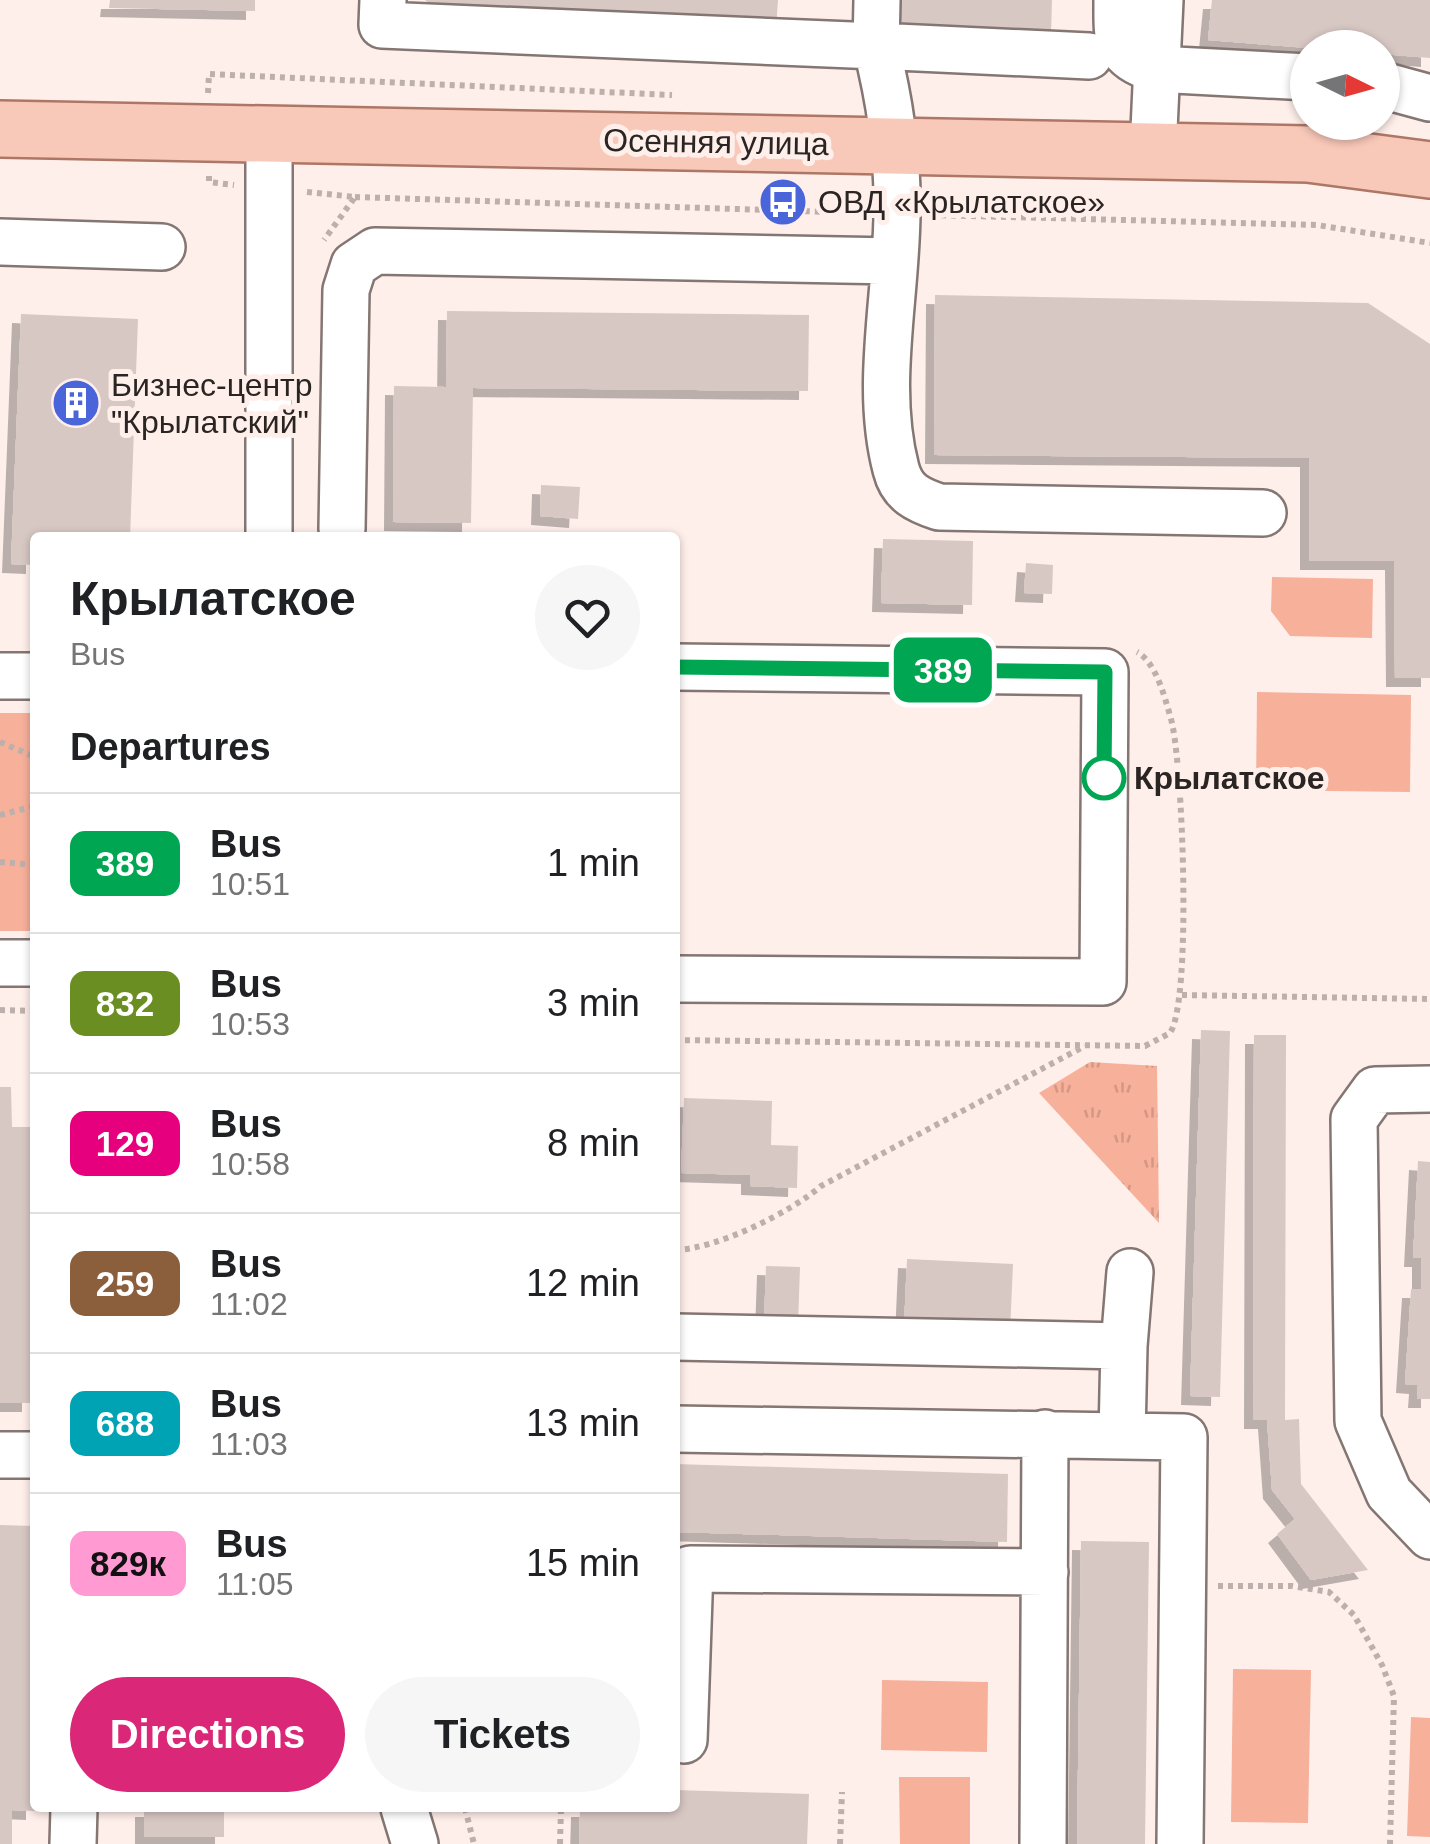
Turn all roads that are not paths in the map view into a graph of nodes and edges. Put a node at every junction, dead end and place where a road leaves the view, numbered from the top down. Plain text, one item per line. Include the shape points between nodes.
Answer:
1 (383, 0) edge
2 (877, 0) edge
3 (1118, 0) edge
4 (1160, 0) edge
5 (876, 46) junction
6 (1089, 56) dead end
7 (1156, 69) junction
8 (1290, 76) edge
9 (1400, 90) edge
10 (1430, 98) edge
11 (0, 128) edge
12 (269, 134) junction
13 (894, 145) junction
14 (1154, 150) junction
15 (1430, 170) edge
16 (0, 242) edge
17 (162, 246) dead end
18 (894, 262) junction
19 (1264, 512) dead end
20 (342, 528) dead end
21 (269, 532) edge
22 (680, 667) edge
23 (0, 676) edge
24 (30, 676) edge
25 (0, 963) edge
26 (30, 963) edge
27 (680, 979) edge
28 (1430, 1089) edge
29 (1130, 1272) dead end
30 (680, 1337) edge
31 (1124, 1346) junction
32 (680, 1429) edge
33 (1045, 1433) junction
34 (1122, 1436) junction
35 (0, 1455) edge
36 (30, 1455) edge
37 (1430, 1536) edge
38 (1044, 1572) junction
39 (684, 1740) dead end
40 (74, 1812) edge
41 (405, 1812) edge
42 (74, 1844) edge
43 (414, 1844) edge
44 (1043, 1844) edge
45 (1180, 1844) edge

1 - 5 street via 382,24
2 - 5 street
3 - 7 street via 1121,49 1134,63
4 - 7 street
5 - 6 street
5 - 13 street
7 - 8 street
7 - 14 street
9 - 10 street
11 - 12 main road, Осенняя улица
12 - 13 main road, Осенняя улица
12 - 21 street
13 - 14 main road, Осенняя улица
13 - 18 street
14 - 15 main road, Осенняя улица via 1328,155
16 - 17 street
18 - 19 street via 887,376 892,439 896,472 915,499 939,506
18 - 20 street via 374,251 354,266 346,290
22 - 27 street via 1105,672 1103,982
23 - 24 street
25 - 26 street
28 - 37 street via 1375,1090 1354,1120 1358,1421 1390,1493
29 - 31 street
30 - 31 street
31 - 34 street
32 - 33 street
33 - 34 street
33 - 38 street
34 - 45 street via 1184,1437
35 - 36 street
38 - 39 street via 690,1569
38 - 44 street
40 - 42 street
41 - 43 street

